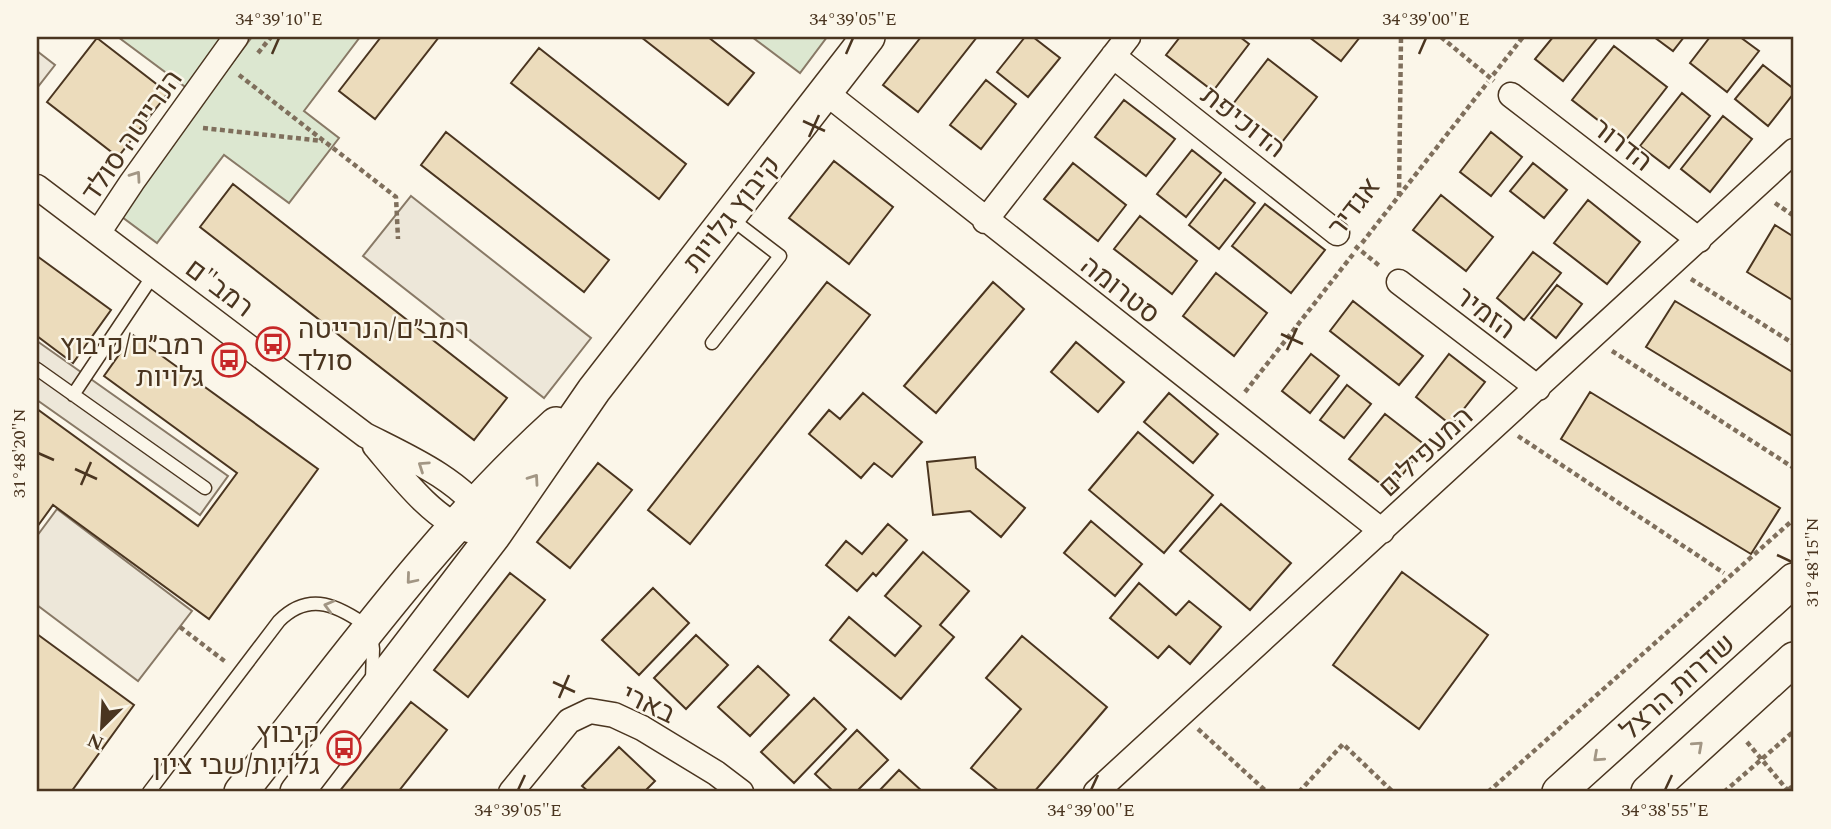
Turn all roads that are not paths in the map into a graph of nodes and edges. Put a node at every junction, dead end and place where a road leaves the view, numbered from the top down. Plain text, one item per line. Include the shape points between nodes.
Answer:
1 (236, 37) edge
2 (869, 37) edge
3 (1120, 46) edge
4 (825, 92) junction
5 (1511, 95) road end
6 (1794, 151) edge
7 (37, 187) edge
8 (729, 217) junction
9 (985, 221) junction
10 (98, 233) junction
11 (1338, 233) road end
12 (1699, 240) junction
13 (154, 274) junction
14 (1399, 282) road end
15 (712, 343) dead end
16 (37, 369) edge
17 (1538, 388) junction
18 (594, 390) junction
19 (73, 395) junction
20 (205, 488) dead end
21 (465, 515) junction
22 (1382, 531) junction
23 (494, 535) junction
24 (1794, 580) edge
25 (370, 628) junction
26 (1794, 659) edge
27 (370, 698) junction
28 (149, 792) edge
29 (241, 792) edge
30 (297, 792) edge
31 (512, 792) edge
32 (741, 792) edge
33 (1096, 792) edge
34 (1559, 792) edge
35 (1648, 792) edge

10 -> 1 street, הנרייטה סולד
2 - 4 street, קיבוץ גלויות
3 - 9 street
3 - 11 street, הדוכיפת
4 - 8 street, קיבוץ גלויות
4 - 9 street, סטרומה
5 - 12 street, הדרור
6 - 12 street, המעפילים
7 - 10 street, רמב"ם
8 - 15 lane via 780,257
8 - 18 street, קיבוץ גלויות
9 - 22 street, סטרומה
10 - 13 street, רמב"ם
12 - 17 street, המעפילים
13 - 19 lane
13 - 21 street, רמב"ם via 365,435 413,460
14 - 17 street, הזמיר
16 - 19 lane
17 - 22 street, המעפילים
18 - 21 street, קיבוץ גלויות
23 -> 18 street, קיבוץ גלויות
19 - 20 lane
21 - 23 street, רמב"ם
21 -> 25 street, קיבוץ גלויות
22 - 33 street, המעפילים
23 - 27 street, קיבוץ גלויות
24 -> 34 street, שדרות הרצל
25 - 27 lane
25 -> 28 lane via 351,614 315,603 289,611
25 - 29 street, קיבוץ גלויות
35 -> 26 street, שדרות הרצל
27 - 30 street, קיבוץ גלויות
31 - 32 street, בארי via 569,721 590,711 642,727

